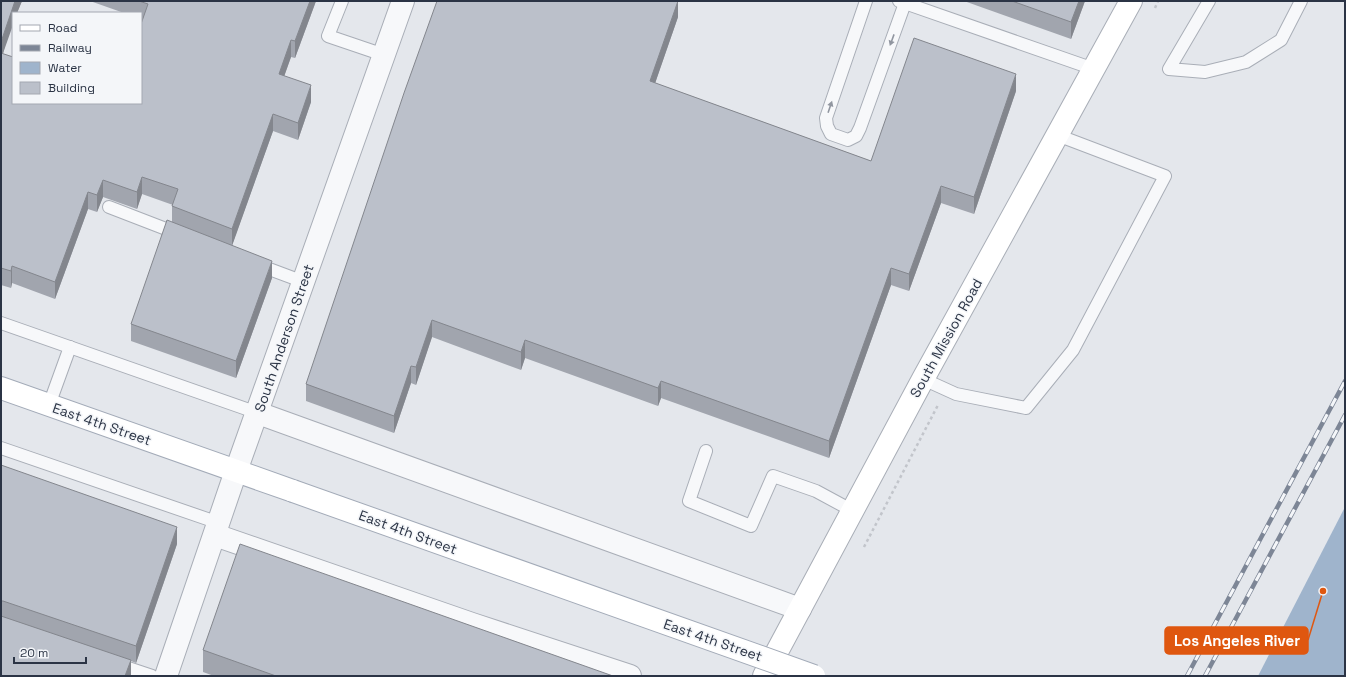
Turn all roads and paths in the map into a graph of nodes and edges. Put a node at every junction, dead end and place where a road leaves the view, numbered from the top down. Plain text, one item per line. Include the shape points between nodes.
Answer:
1 (342, 1) edge
2 (403, 1) edge
3 (866, 1) edge
4 (1131, 1) edge
5 (1158, 1) edge
6 (1209, 1) edge
7 (1301, 1) edge
8 (902, 2) edge
9 (1154, 8) dead end
10 (384, 55) junction
11 (1094, 69) junction
12 (1057, 135) junction
13 (109, 207) dead end
14 (188, 238) edge
15 (246, 260) edge
16 (304, 282) junction
17 (1, 323) edge
18 (70, 347) junction
19 (923, 379) junction
20 (1, 388) edge
21 (946, 390) junction
22 (50, 405) junction
23 (258, 413) junction
24 (1, 448) edge
25 (706, 452) dead end
26 (236, 471) junction
27 (853, 511) junction
28 (217, 529) junction
29 (864, 547) dead end
30 (800, 608) junction
31 (107, 661) edge
32 (152, 676) edge
33 (166, 676) edge
34 (630, 676) edge
35 (764, 676) edge
36 (814, 676) edge

1 - 10 lane via 328,36
2 - 10 street, South Anderson Street
8 -> 3 lane via 860,128 856,136 848,140 831,134 826,118
4 - 11 main road, South Mission Road
5 - 9 path
6 - 7 lane via 1169,69 1204,72 1246,62 1282,40
8 - 11 lane
10 - 16 street, South Anderson Street
11 - 12 main road, South Mission Road
12 - 19 main road, South Mission Road
12 - 21 lane via 1165,176 1073,350 1026,408
13 - 14 lane
15 - 16 lane
16 - 23 street, South Anderson Street
17 - 18 lane
18 - 22 lane
18 - 23 lane
19 - 21 lane
19 - 27 main road, South Mission Road
20 - 22 main road, East 4th Street
21 - 29 path
22 - 26 main road, East 4th Street
23 - 26 street, South Anderson Street
23 - 30 street
24 - 28 lane
25 - 27 lane via 689,501 751,526 773,476 816,491
26 - 28 street, South Anderson Street
26 - 36 main road, East 4th Street, bridge
27 - 30 main road, South Mission Road
28 - 33 street, South Anderson Street
28 - 34 street via 472,624
30 - 35 main road, South Mission Road
31 - 32 lane

